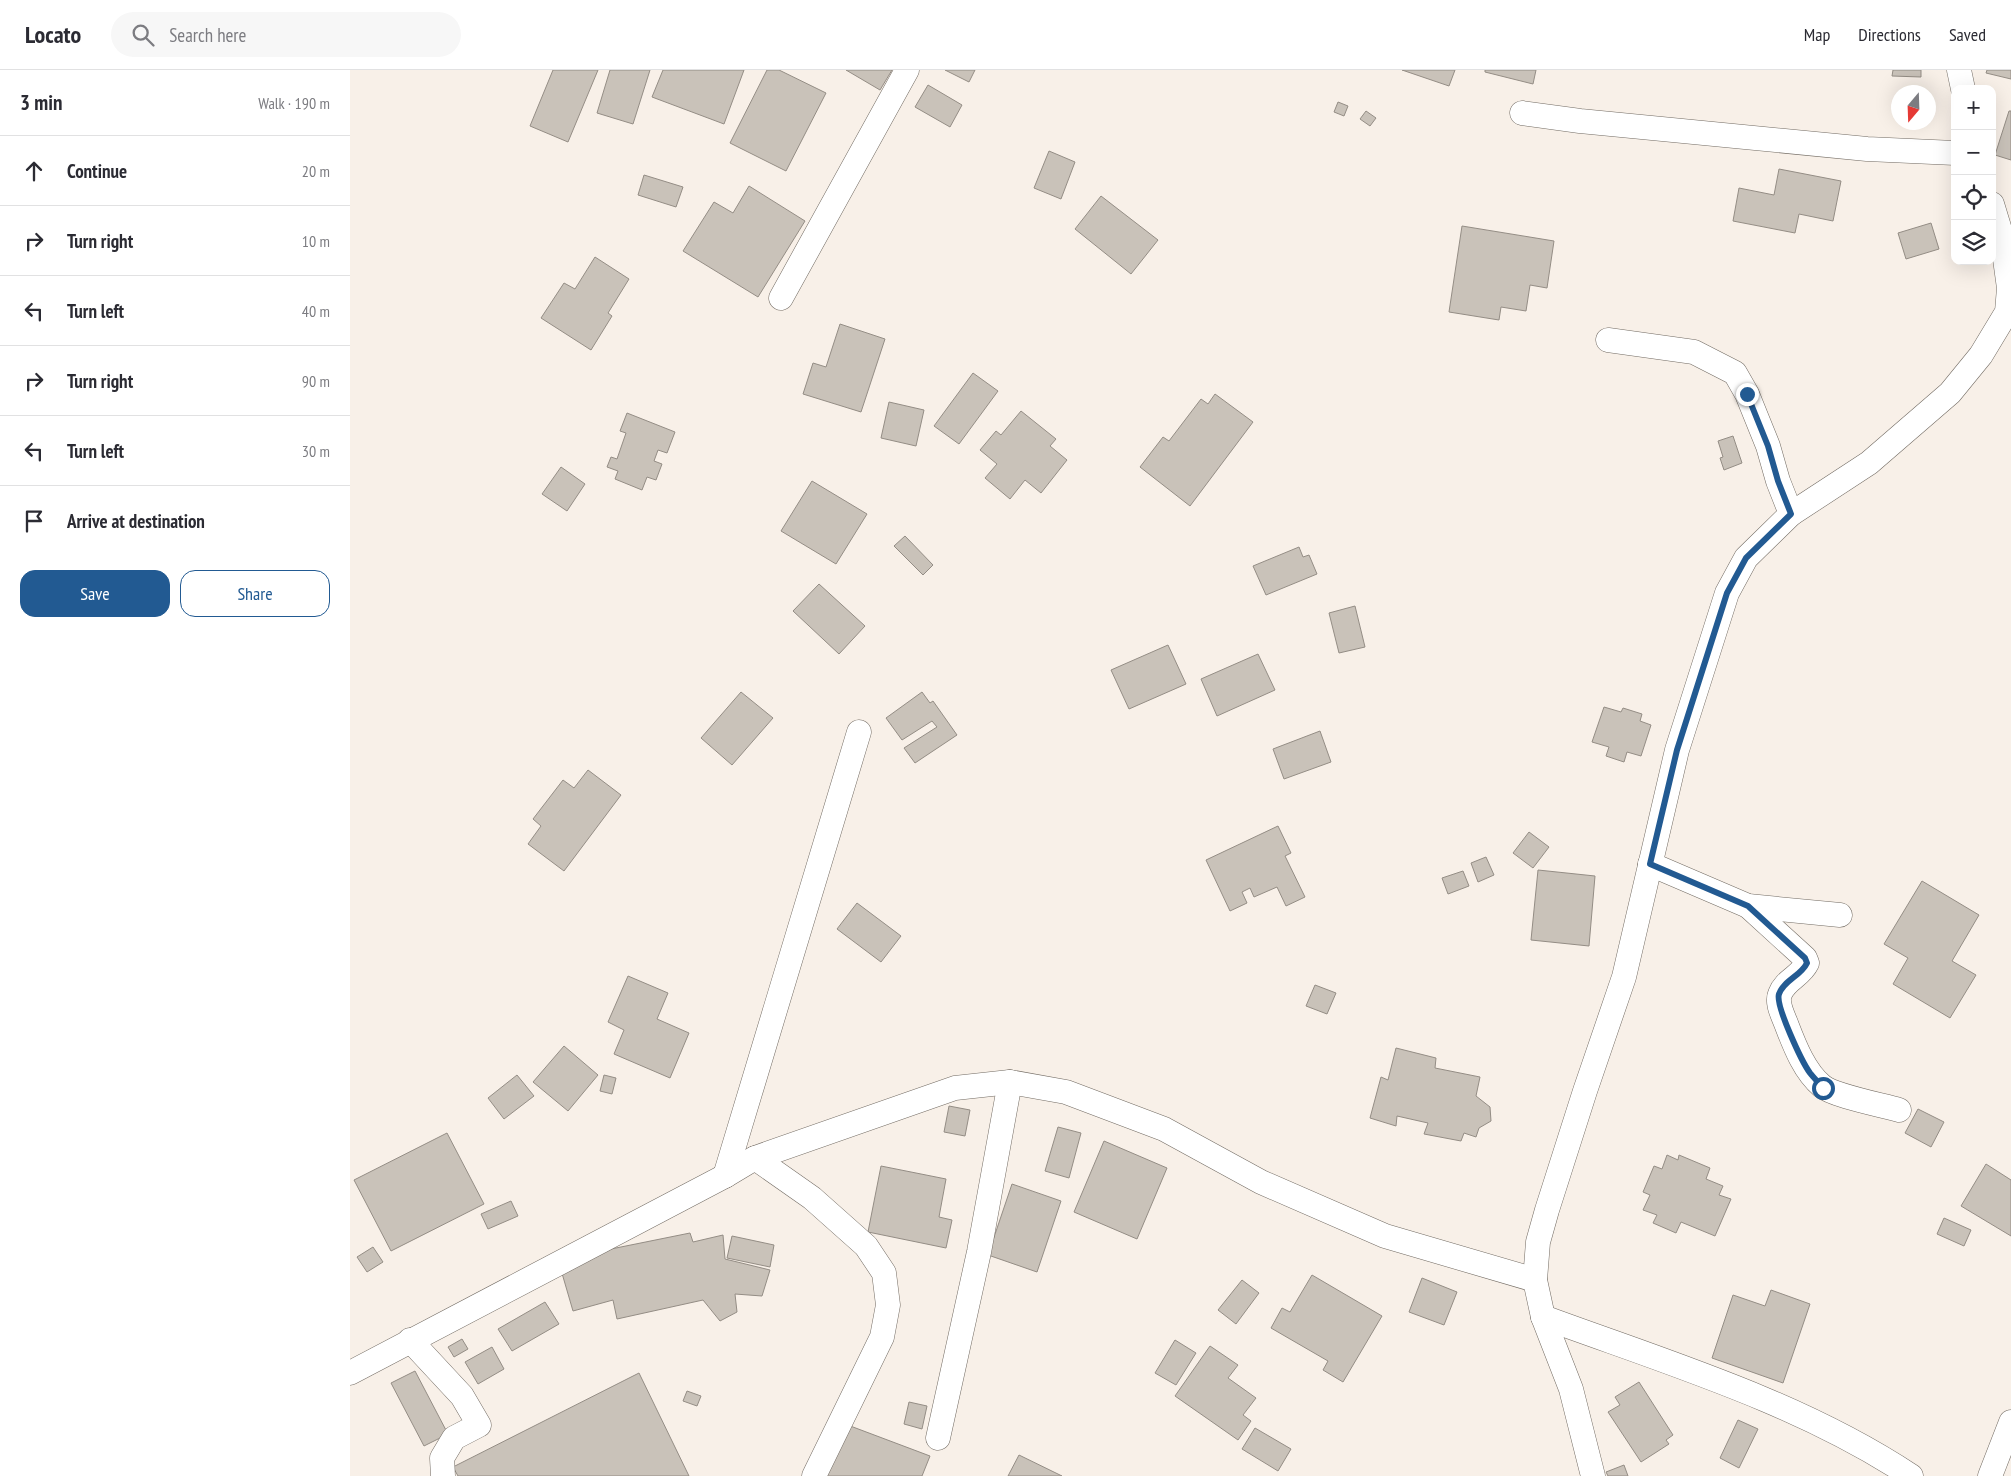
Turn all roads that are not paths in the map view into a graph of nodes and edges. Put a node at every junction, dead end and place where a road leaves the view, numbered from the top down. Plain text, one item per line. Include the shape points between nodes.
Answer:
1 (907, 70) edge
2 (1959, 70) edge
3 (1962, 85) edge
4 (1522, 113) dead end
5 (1951, 152) edge
6 (1996, 217) edge
7 (2010, 288) edge
8 (781, 298) dead end
9 (1608, 340) dead end
10 (1791, 514) junction
11 (860, 732) dead end
12 (1650, 864) junction
13 (1748, 906) junction
14 (1840, 915) dead end
15 (1010, 1082) junction
16 (1899, 1110) dead end
17 (755, 1158) junction
18 (725, 1176) junction
19 (1535, 1280) junction
20 (1543, 1317) junction
21 (410, 1340) junction
22 (350, 1372) edge
23 (2011, 1422) edge
24 (938, 1438) dead end
25 (443, 1476) edge
26 (814, 1476) edge
27 (1593, 1476) edge
28 (1911, 1476) edge
29 (1990, 1476) edge

1 - 8 street
2 - 3 street
4 - 5 street via 1867,149
6 - 7 street
7 - 10 street via 2007,312 1981,355 1950,393 1869,463
9 - 10 street via 1694,352 1735,373 1768,446
10 - 12 street via 1746,558 1727,593 1677,750
11 - 18 street
12 - 13 street
12 - 19 street via 1624,978 1538,1242
13 - 14 street
13 - 16 street via 1807,963 1784,985 1778,1002 1809,1072 1823,1088
15 - 17 street via 955,1088
15 - 19 street via 1066,1092 1164,1129 1261,1182 1385,1236
15 - 24 street
17 - 18 street
17 - 26 street via 812,1198 866,1246 884,1273 888,1305 882,1337
18 - 21 street
19 - 20 street
20 - 27 street via 1571,1389
20 - 28 street via 1778,1404 1831,1429
21 - 22 street
21 - 25 street via 462,1396 479,1425 454,1438 442,1458
23 - 29 street

